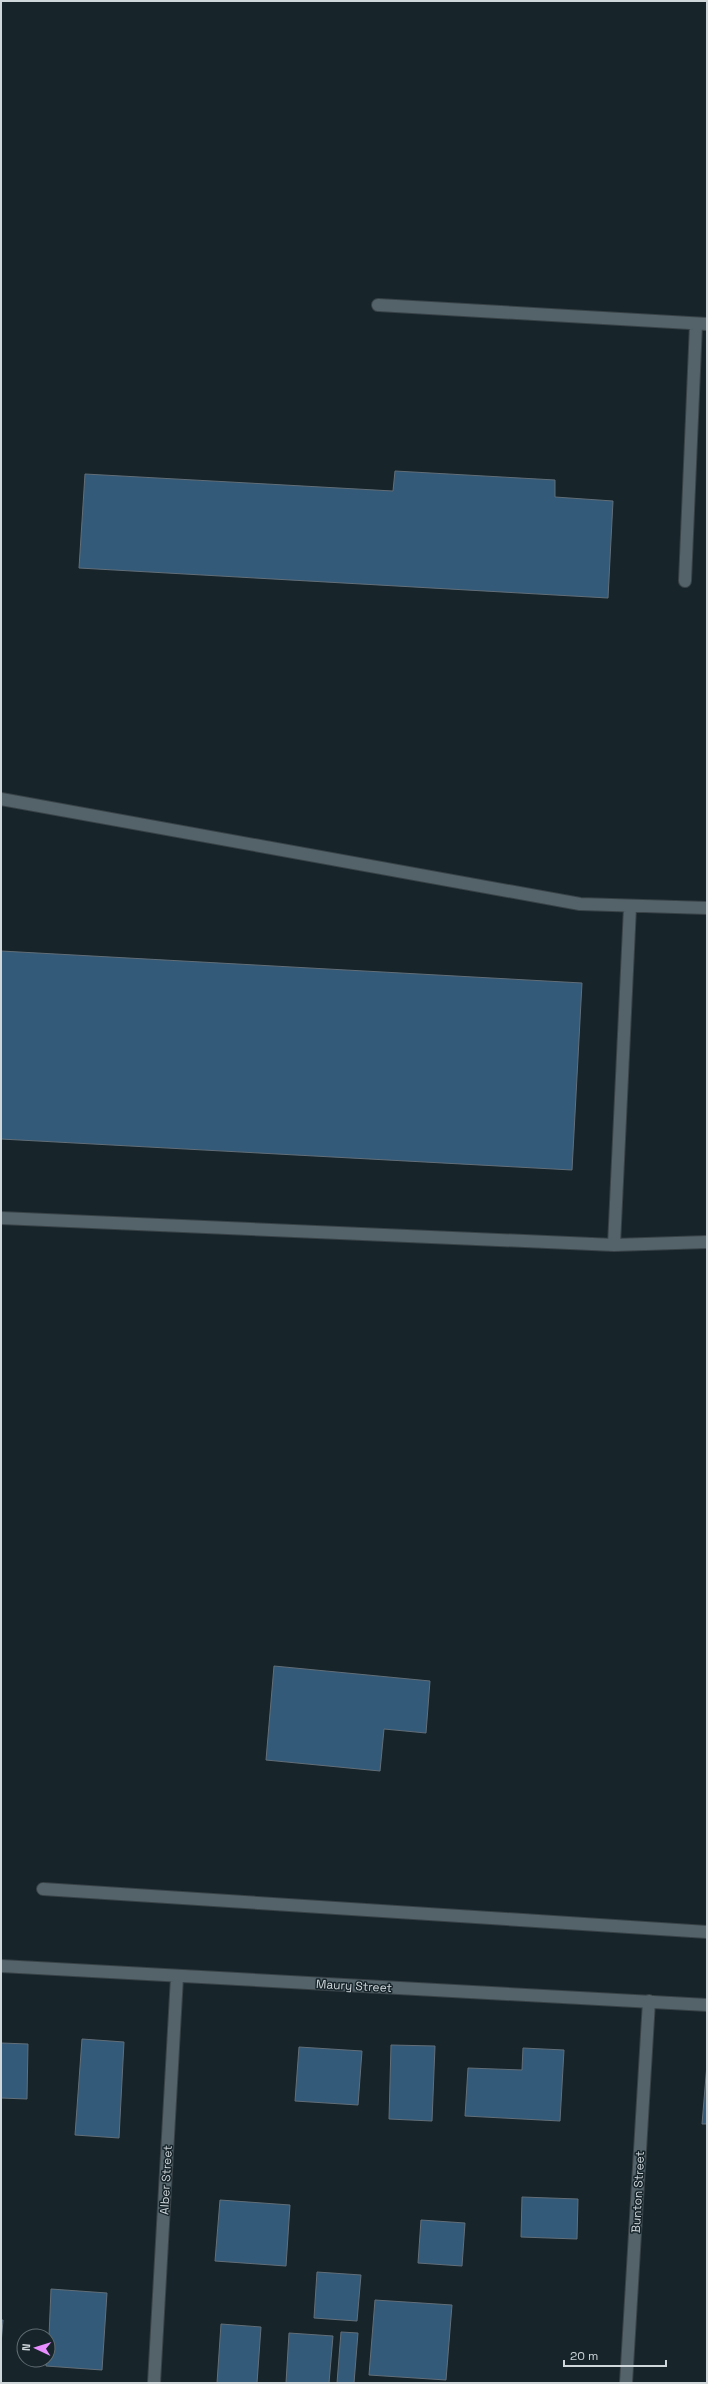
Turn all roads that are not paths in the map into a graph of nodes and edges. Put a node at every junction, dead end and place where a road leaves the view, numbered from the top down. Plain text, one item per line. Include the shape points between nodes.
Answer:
1 (378, 305) dead end
2 (701, 324) edge
3 (685, 581) dead end
4 (1, 799) edge
5 (630, 907) junction
6 (707, 908) edge
7 (1, 1218) edge
8 (707, 1242) edge
9 (614, 1245) junction
10 (44, 1889) dead end
11 (707, 1932) edge
12 (1, 1966) edge
13 (177, 1977) junction
14 (649, 2001) junction
15 (707, 2005) edge
16 (154, 2383) edge
17 (626, 2383) edge

1 - 2 street
2 - 3 street
4 - 5 street via 580,904
5 - 6 street
5 - 9 street
7 - 9 street
8 - 9 street
10 - 11 street
12 - 13 street, Maury Street
13 - 14 street, Maury Street
13 - 16 street, Alber Street
14 - 15 street, Maury Street
14 - 17 street, Bunton Street

